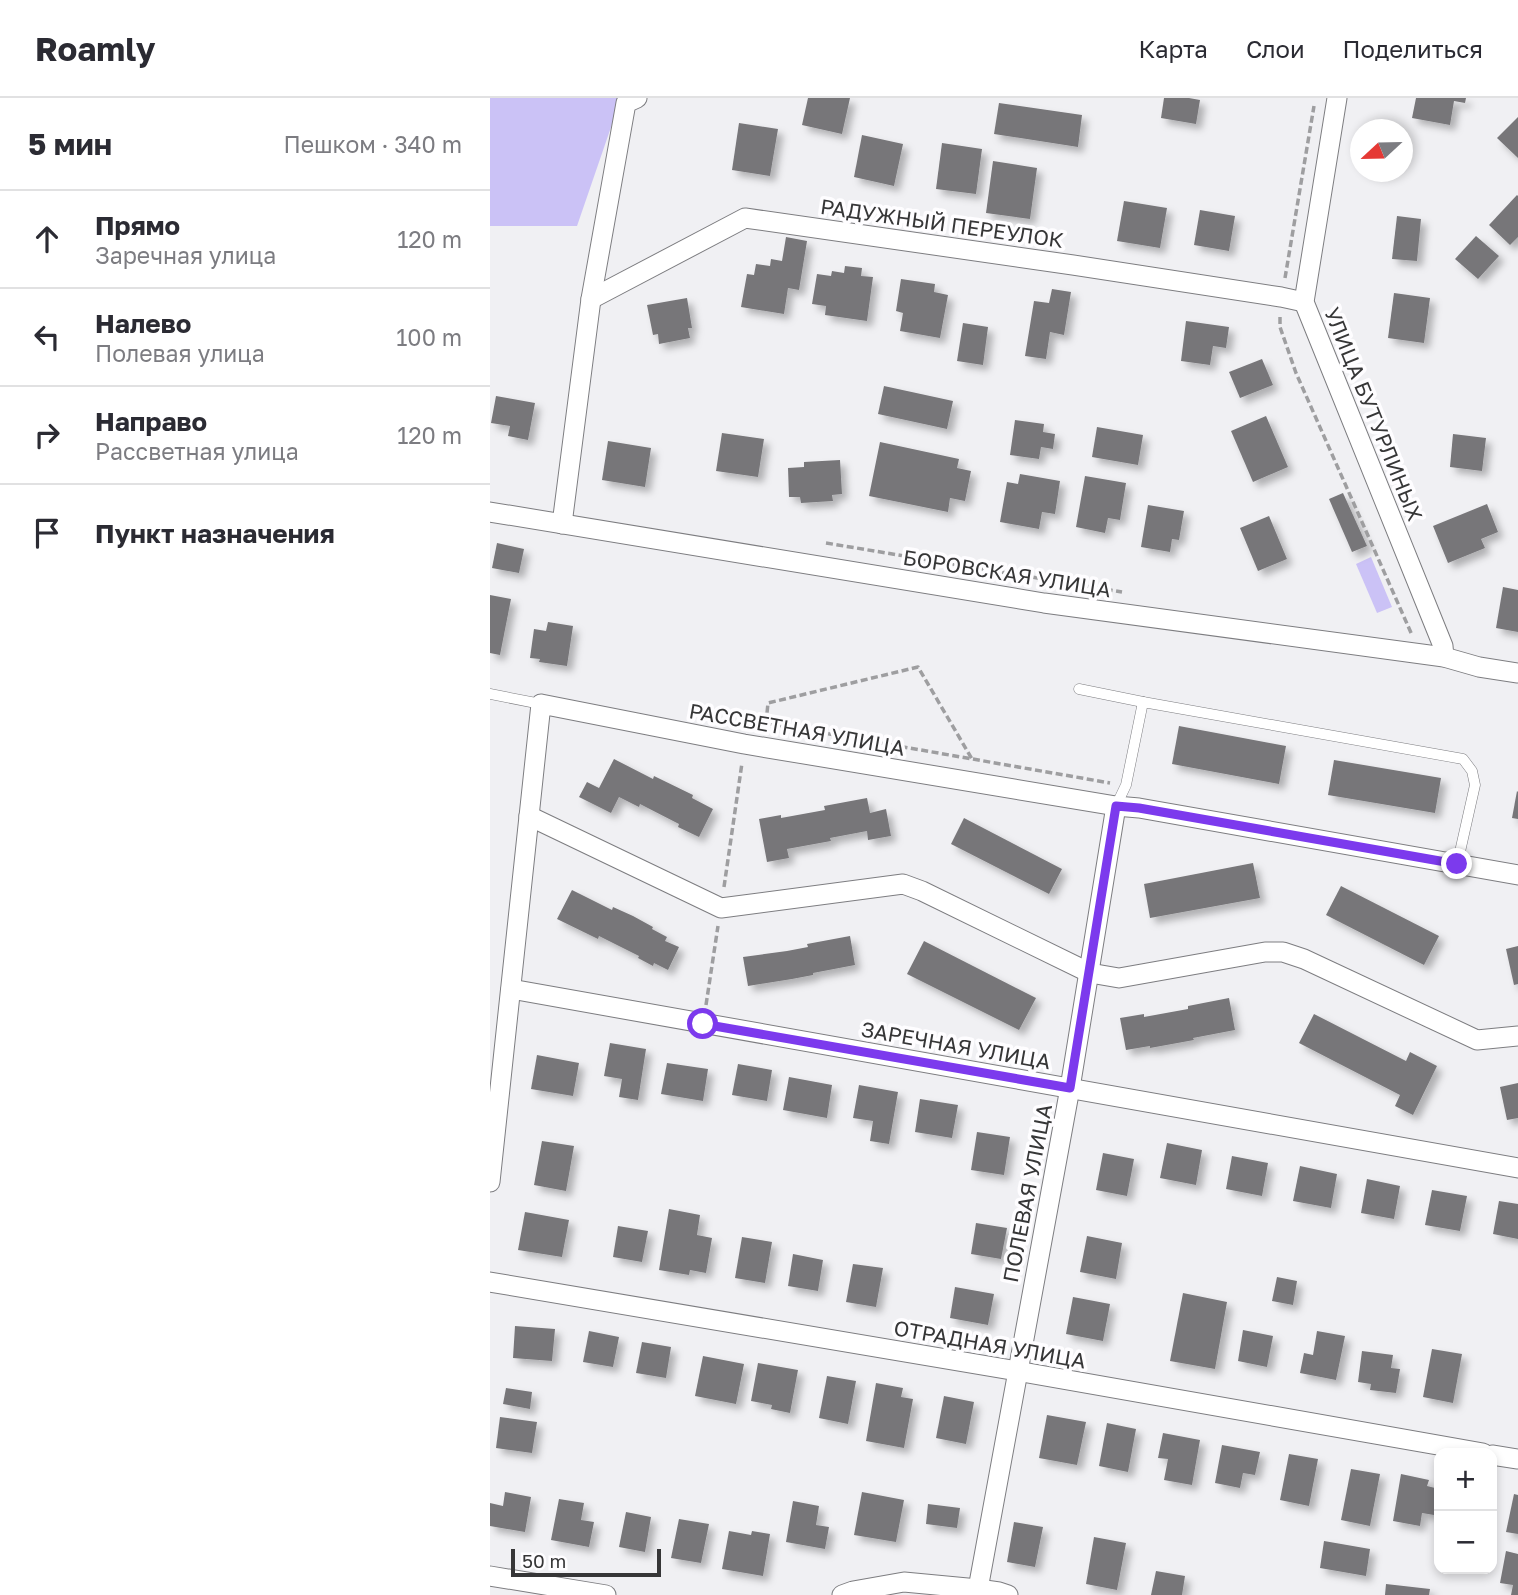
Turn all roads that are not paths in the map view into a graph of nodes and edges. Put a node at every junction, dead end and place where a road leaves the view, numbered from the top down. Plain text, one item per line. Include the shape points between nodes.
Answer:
1 (1337, 98) edge
2 (631, 101) edge
3 (591, 299) junction
4 (1304, 302) junction
5 (490, 512) edge
6 (562, 524) junction
7 (1444, 657) junction
8 (1518, 673) edge
9 (1079, 689) dead end
10 (490, 694) edge
11 (1143, 702) junction
12 (541, 704) junction
13 (1116, 806) junction
14 (529, 816) junction
15 (1457, 864) junction
16 (1518, 875) edge
17 (1090, 973) junction
18 (511, 989) junction
19 (1518, 1036) edge
20 (1070, 1088) junction
21 (1518, 1168) edge
22 (490, 1182) edge
23 (490, 1282) edge
24 (1017, 1371) junction
25 (1455, 1448) edge
26 (1497, 1456) edge
27 (1518, 1460) edge
28 (490, 1576) edge
29 (978, 1589) junction
30 (606, 1595) edge
31 (842, 1595) edge
32 (1008, 1595) edge

1 - 4 street, УЛИЦА БУТУРЛИНЫХ
2 - 3 street
3 - 4 street, РАДУЖНЫЙ ПЕРЕУЛОК via 745,218
3 - 6 street
4 - 7 street, УЛИЦА БУТУРЛИНЫХ
5 - 6 street, БОРОВСКАЯ УЛИЦА
6 - 7 street, БОРОВСКАЯ УЛИЦА via 1044,603
7 - 8 street, БОРОВСКАЯ УЛИЦА
9 - 11 lane
10 - 12 lane
11 - 13 lane via 1126,785
11 - 15 lane via 1463,759 1475,785
12 - 13 street, РАССВЕТНАЯ УЛИЦА via 744,744
12 - 14 street
13 - 15 street, РАССВЕТНАЯ УЛИЦА
13 - 17 street, ПОЛЕВАЯ УЛИЦА
14 - 17 street via 721,908 903,884
14 - 18 street
15 - 16 street, РАССВЕТНАЯ УЛИЦА
17 - 19 street via 1119,978 1283,952 1477,1040
17 - 20 street, ПОЛЕВАЯ УЛИЦА
18 - 20 street, ЗАРЕЧНАЯ УЛИЦА
18 - 22 street
20 - 21 street, ЗАРЕЧНАЯ УЛИЦА
20 - 24 street, ПОЛЕВАЯ УЛИЦА
23 - 24 street, ОТРАДНАЯ УЛИЦА
24 - 25 street, ОТРАДНАЯ УЛИЦА
24 - 29 street, ПОЛЕВАЯ УЛИЦА
26 - 27 street
28 - 30 street
29 - 31 street via 904,1583
29 - 32 street

